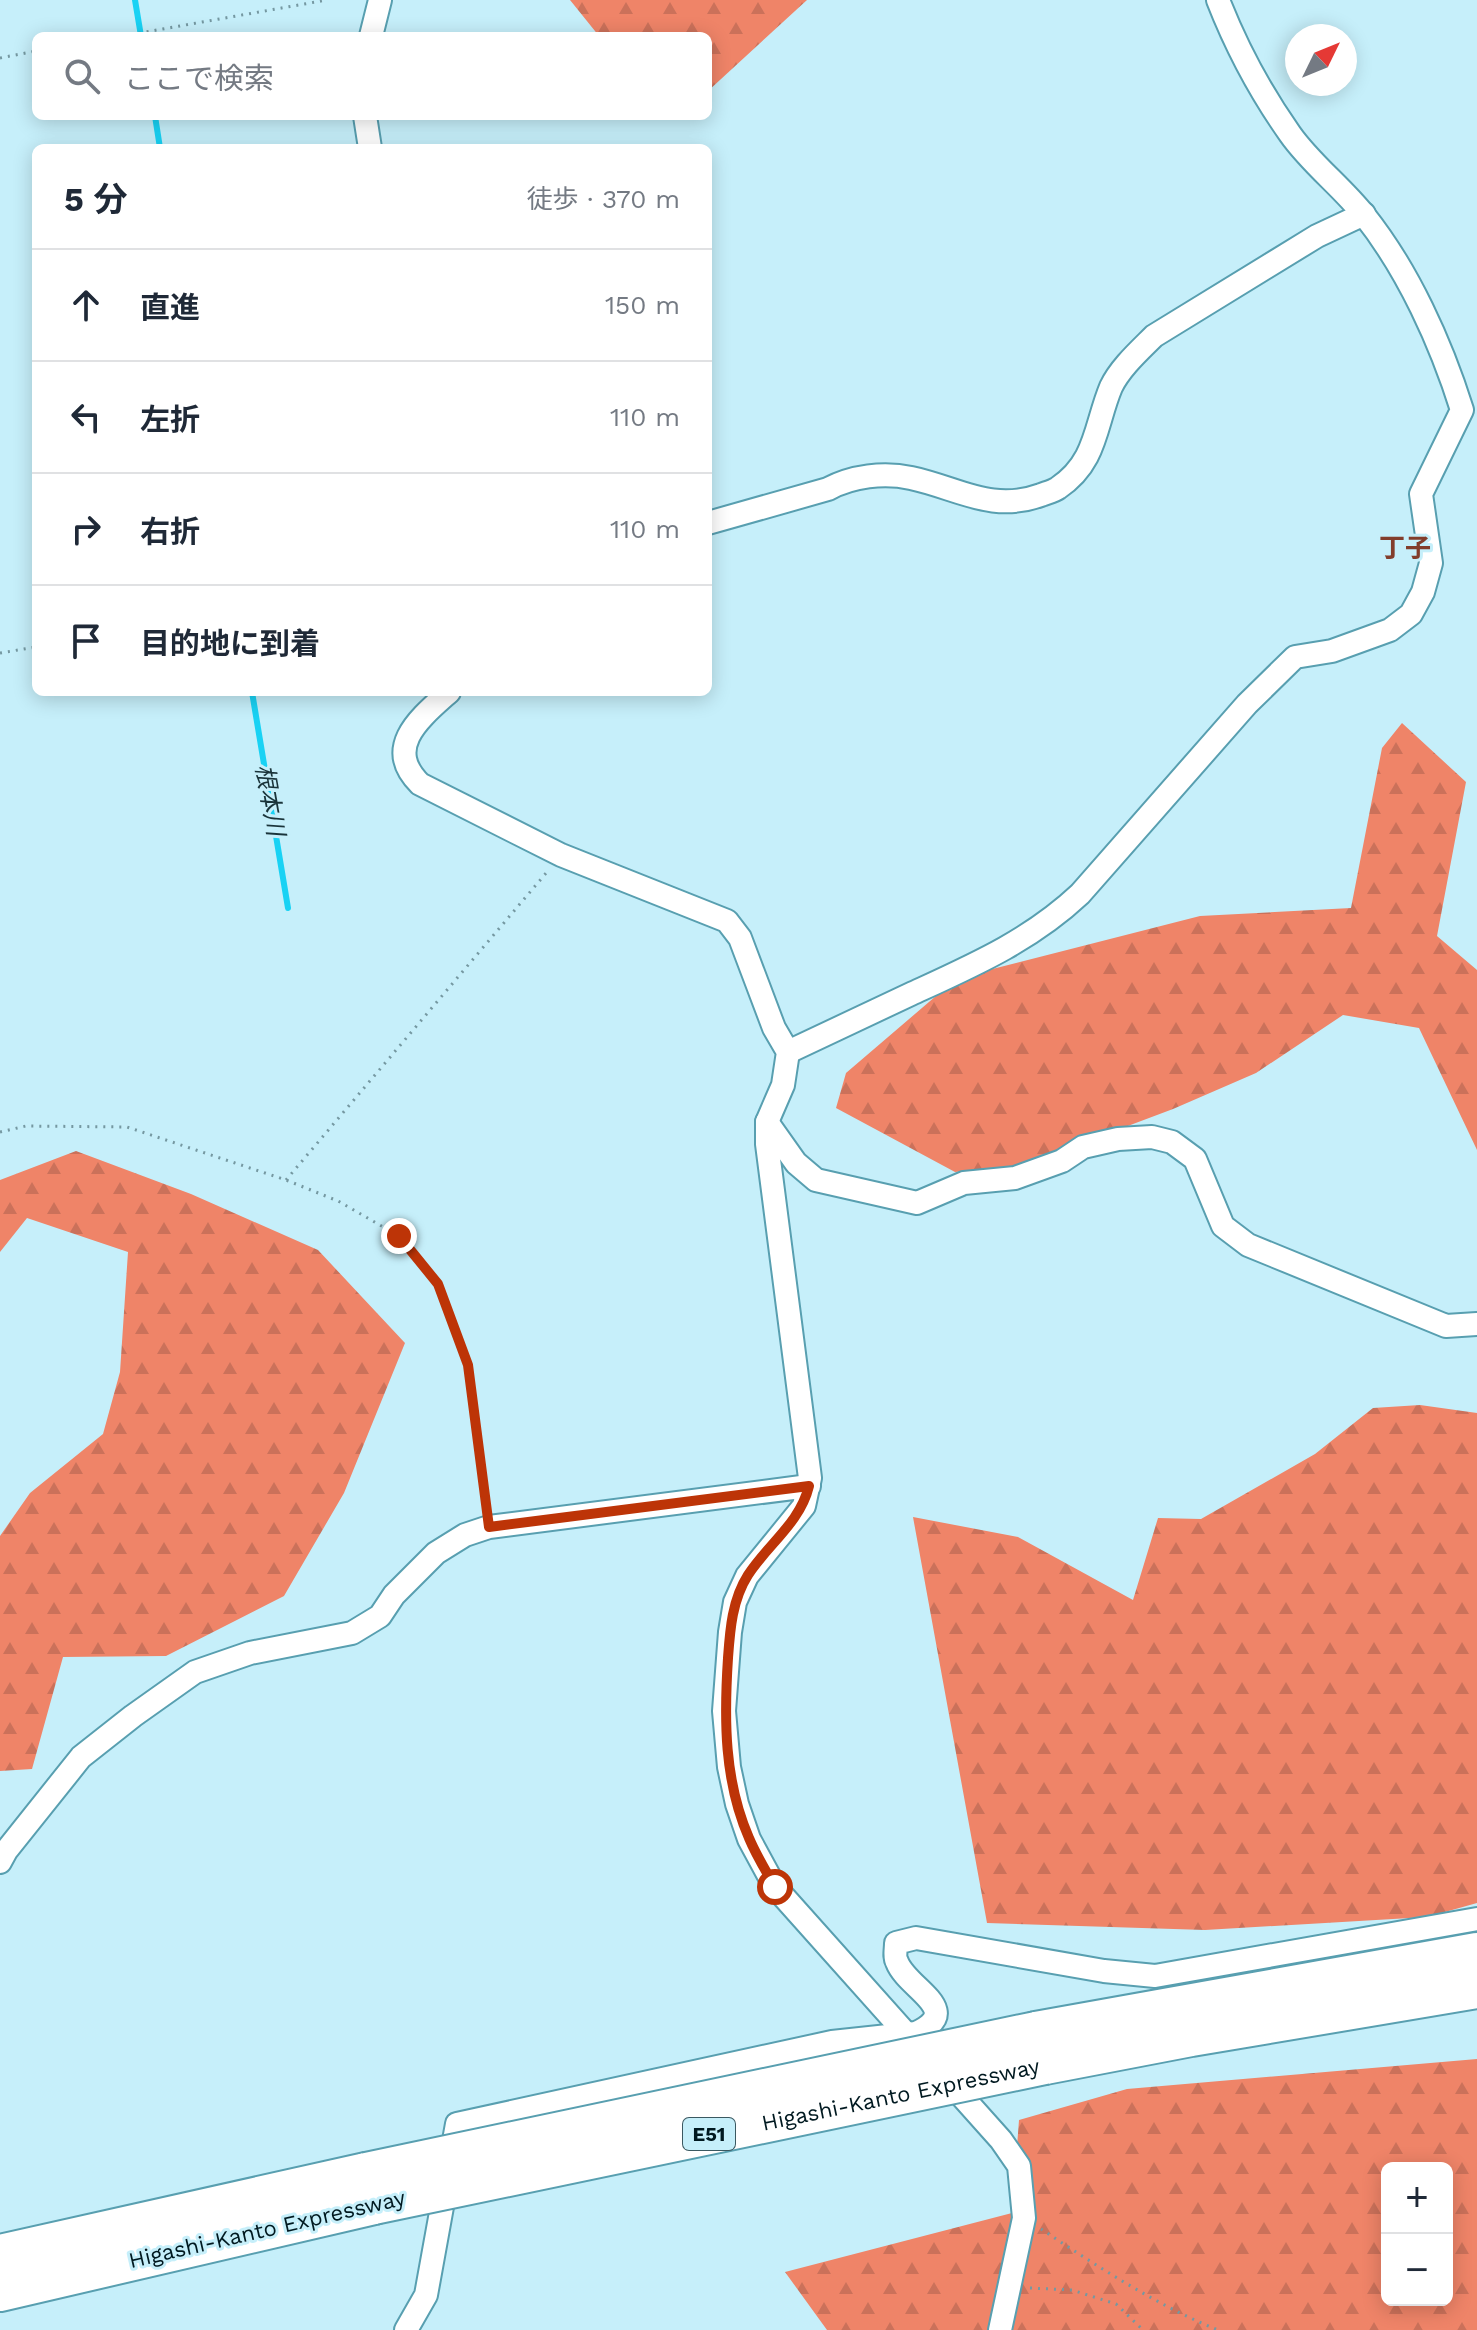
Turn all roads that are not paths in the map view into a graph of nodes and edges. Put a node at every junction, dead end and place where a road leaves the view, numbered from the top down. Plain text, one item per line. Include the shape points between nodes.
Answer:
1 (380, 0) edge
2 (1218, 0) edge
3 (372, 32) edge
4 (366, 120) edge
5 (369, 144) edge
6 (1364, 214) junction
7 (1470, 411) edge
8 (712, 522) edge
9 (444, 696) edge
10 (788, 1052) junction
11 (767, 1122) junction
12 (1477, 1324) edge
13 (809, 1486) junction
14 (0, 1862) edge
15 (1477, 1919) edge
16 (1477, 1953) edge
17 (1477, 1988) edge
18 (905, 2033) junction
19 (1041, 2048) junction
20 (370, 2189) junction
21 (0, 2255) edge
22 (0, 2291) edge
23 (406, 2330) edge
24 (1000, 2330) edge

1 - 3 street
2 - 6 street via 1230,31 1291,135
4 - 5 street
6 - 7 street via 1425,314
6 - 8 street via 1306,242 1154,336 1112,386 1097,438 1084,462 1058,488 1024,501 990,501 913,478 867,477
7 - 10 street via 1421,494 1431,563 1411,614 1390,630 1332,651 1295,657 1080,894 1031,935
9 - 10 street via 417,720 406,739 409,773 420,784 561,855 727,921 740,938
10 - 11 street via 783,1085
11 - 12 street via 796,1163 816,1180 917,1203 964,1183 1015,1178 1062,1161 1083,1147 1152,1137 1172,1142 1195,1159 1223,1226 1248,1245 1446,1326
11 - 13 street
13 - 14 street via 489,1527 465,1535 436,1553 380,1616 352,1633 250,1653 195,1672 81,1757
13 - 18 street via 804,1506 747,1576 735,1602 724,1711 729,1767 749,1839 775,1887
15 - 18 street via 1155,1976 916,1938 896,1943 895,1960 937,2011 928,2028
16 - 19 highway, Higashi-Kanto Expressway / E51
17 - 19 highway, Higashi-Kanto Expressway / E51 via 1191,2036
18 - 23 street via 832,2042 457,2124 426,2295
18 - 24 street via 1019,2166 1024,2218
19 - 20 highway, Higashi-Kanto Expressway / E51, bridge
20 - 21 highway, Higashi-Kanto Expressway / E51
20 - 22 highway, Higashi-Kanto Expressway / E51

